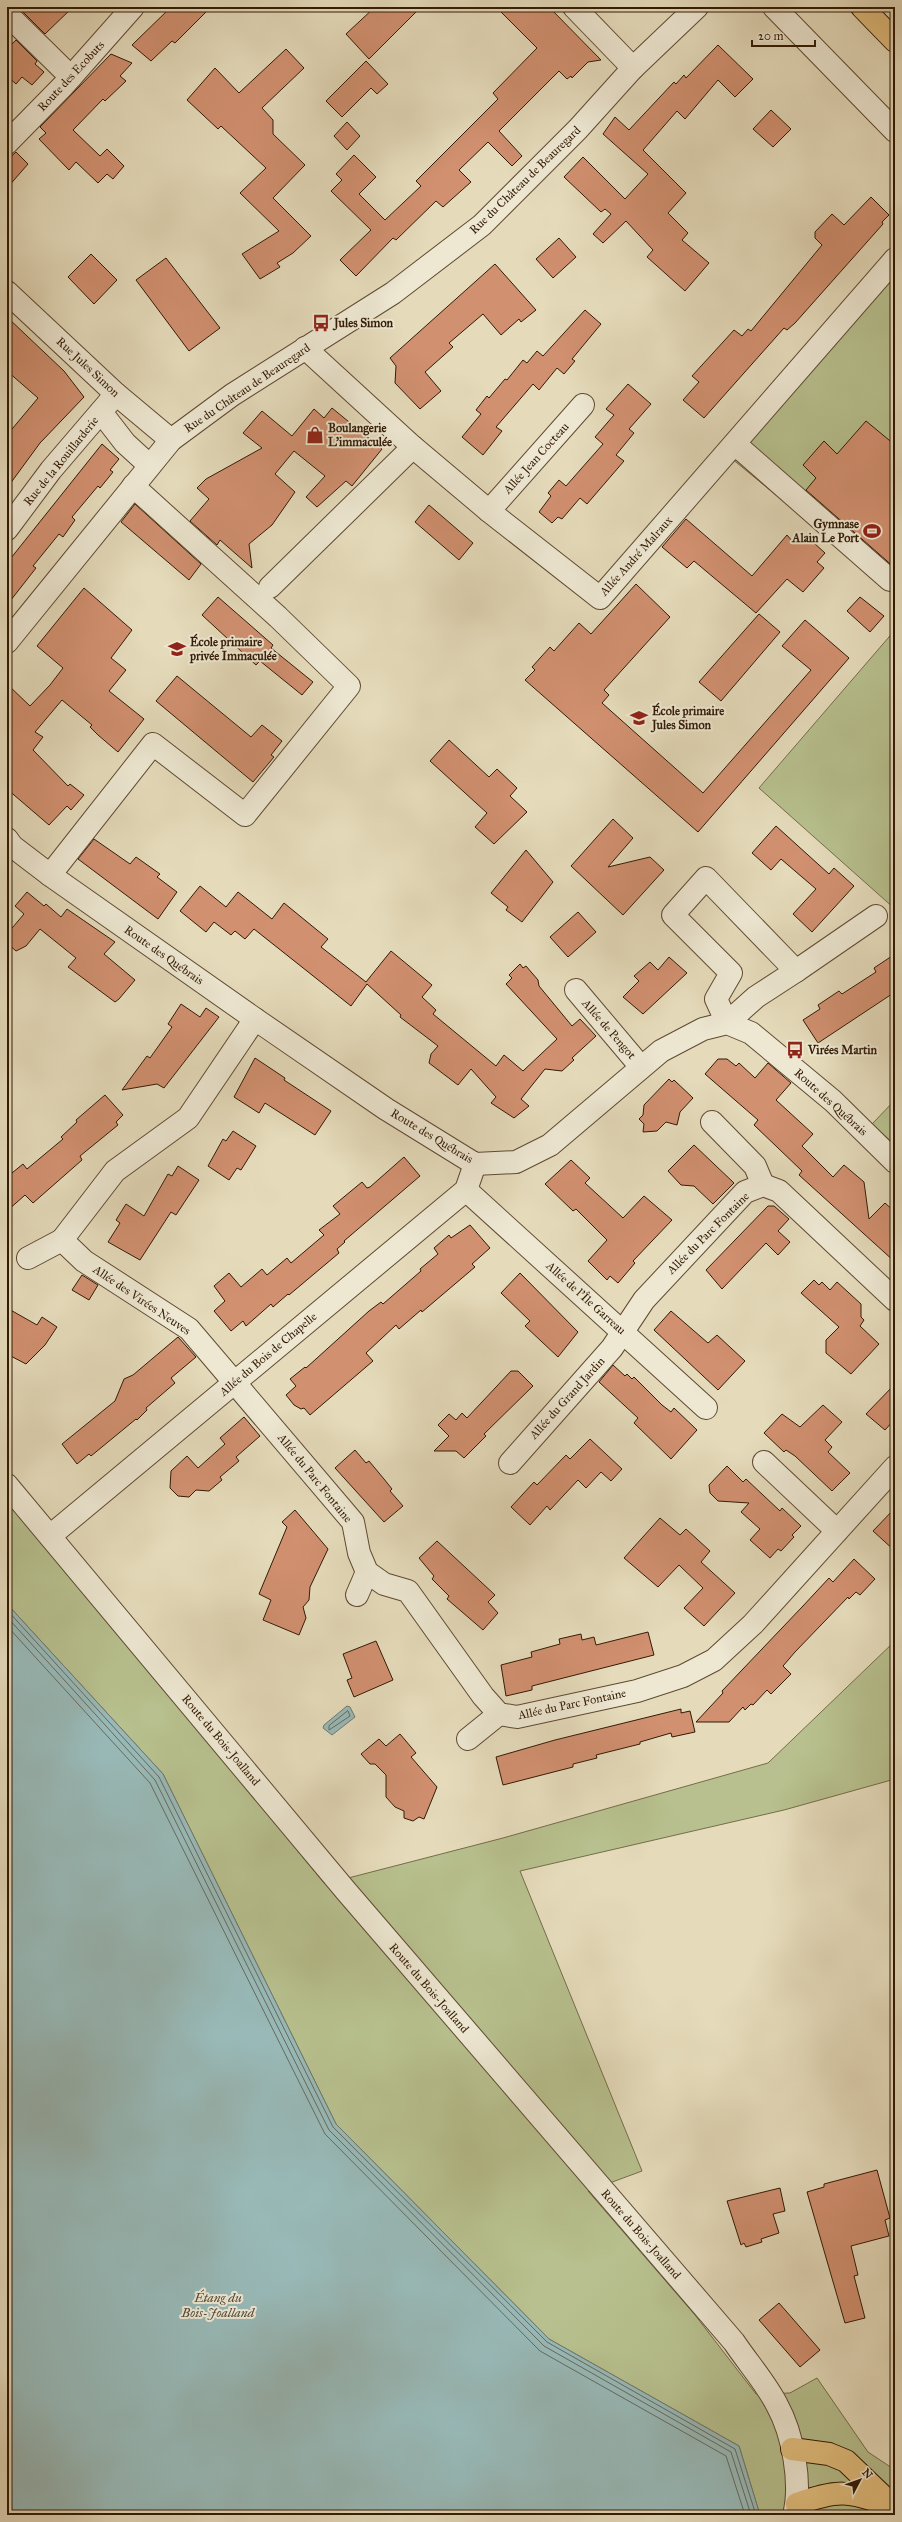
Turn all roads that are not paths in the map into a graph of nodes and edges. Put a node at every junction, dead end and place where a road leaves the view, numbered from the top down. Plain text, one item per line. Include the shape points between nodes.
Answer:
1 (133, 7) edge
2 (574, 7) edge
3 (697, 7) edge
4 (774, 7) edge
5 (862, 7) edge
6 (7, 14) edge
7 (895, 41) edge
8 (633, 68) junction
9 (71, 77) junction
10 (895, 131) edge
11 (7, 143) edge
12 (895, 259) edge
13 (7, 292) edge
14 (305, 348) junction
15 (116, 394) junction
16 (583, 405) dead end
17 (102, 412) junction
18 (171, 440) junction
19 (735, 444) junction
20 (413, 447) junction
21 (149, 465) junction
22 (133, 486) junction
23 (489, 511) junction
24 (7, 529) edge
25 (890, 580) dead end
26 (270, 587) dead end
27 (7, 642) edge
28 (9, 846) edge
29 (50, 875) junction
30 (876, 916) dead end
31 (796, 971) junction
32 (731, 973) junction
33 (576, 990) dead end
34 (756, 997) junction
35 (255, 1019) junction
36 (727, 1023) junction
37 (641, 1067) junction
38 (712, 1122) dead end
39 (895, 1162) edge
40 (475, 1164) junction
41 (763, 1185) junction
42 (466, 1190) junction
43 (62, 1240) junction
44 (28, 1258) dead end
45 (895, 1300) edge
46 (622, 1331) junction
47 (234, 1381) junction
48 (706, 1408) dead end
49 (764, 1462) dead end
50 (510, 1463) dead end
51 (895, 1467) edge
52 (7, 1485) edge
53 (837, 1531) junction
54 (50, 1536) junction
55 (367, 1572) junction
56 (357, 1595) dead end
57 (499, 1714) junction
58 (468, 1739) dead end
59 (792, 2449) junction
60 (895, 2508) edge
61 (796, 2509) edge

1 - 9 street, Route des Ecobuts
2 - 8 street
3 - 8 street, Rue du Château de Beauregard
4 - 10 street
5 - 7 main road
6 - 9 street
8 - 14 street, Rue du Château de Beauregard via 578,129 482,224 393,293
9 - 11 street, Route des Ecobuts
12 - 19 street, Allée André Malraux
13 - 15 street, Rue Jules Simon
14 - 18 street, Rue du Château de Beauregard via 232,395
14 - 20 street, Allée André Malraux
15 - 17 street, Rue de la Rouillarderie
15 - 18 street, Rue Jules Simon
16 - 23 street, Allée Jean Cocteau
17 - 21 street via 125,443
17 - 24 street, Rue de la Rouillarderie via 51,470
18 - 21 street, Rue du Château de Beauregard
19 - 23 street, Allée André Malraux via 600,598
19 - 25 street
20 - 23 street, Allée André Malraux
20 - 26 street
21 - 22 street, Rue du Château de Beauregard
22 - 27 street, Rue du Château de Beauregard
22 - 29 street via 278,617 349,686 245,815 153,744
28 - 29 street, Route des Québrais
29 - 35 street, Route des Québrais
30 - 31 street
31 - 32 street via 706,878 673,915
31 - 34 street
32 - 34 street
32 - 36 street via 716,1000
33 - 37 street, Allée de Pengot
34 - 36 street
35 - 40 street, Route des Québrais via 386,1109
35 - 43 street via 188,1118 114,1171
36 - 37 street, Route des Québrais via 703,1029 661,1051
36 - 39 street, Route des Québrais via 751,1032 833,1101
37 - 40 street, Route des Québrais via 550,1144 516,1162
38 - 41 street via 755,1166
40 - 42 street
41 - 45 street, Allée du Parc Fontaine via 779,1191
41 - 46 street, Allée du Parc Fontaine via 745,1192 644,1300
42 - 46 street, Allée de l'Île Garreau
42 - 47 street, Allée du Bois de Chapelle
43 - 44 street
43 - 47 street, Allée des Virées Neuves via 84,1261 189,1329
46 - 48 street, Allée de l'Île Garreau
46 - 50 street, Allée du Grand Jardin via 612,1348
47 - 54 street, Allée du Bois de Chapelle
47 - 55 street, Allée du Parc Fontaine via 352,1522 359,1553
49 - 53 street
51 - 53 street, Allée du Parc Fontaine
52 - 54 street, Route du Bois-Joalland
53 - 57 street, Allée du Parc Fontaine via 753,1624 714,1660 683,1676 637,1691 517,1717
54 - 59 street, Route du Bois-Joalland via 346,1891 734,2342 778,2405
55 - 56 street
55 - 57 street via 384,1584 408,1591 483,1696
57 - 58 street
59 - 60 main road via 828,2454 846,2461
59 - 61 street, Route du Bois-Joalland via 797,2482
60 - 61 main road via 864,2496 835,2492

